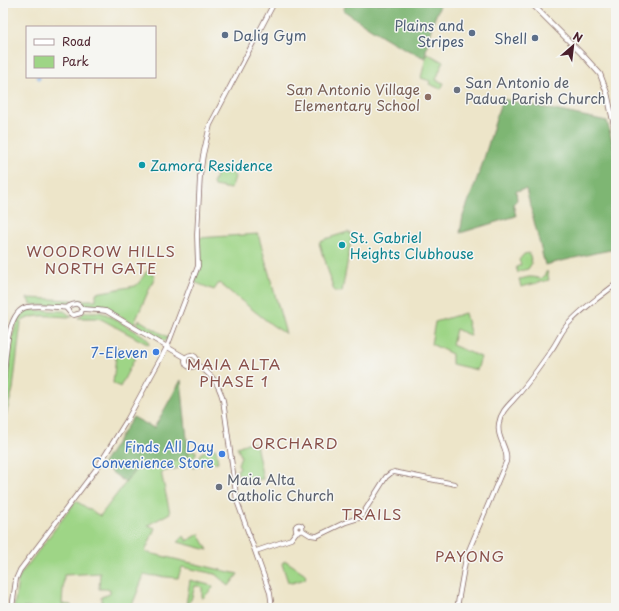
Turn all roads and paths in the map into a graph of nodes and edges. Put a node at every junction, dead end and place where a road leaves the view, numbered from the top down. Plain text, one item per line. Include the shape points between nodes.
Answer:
1 (274, 3) edge
2 (531, 3) edge
3 (616, 134) edge
4 (616, 284) edge
5 (66, 308) junction
6 (82, 309) junction
7 (167, 347) junction
8 (186, 358) junction
9 (196, 364) junction
10 (3, 386) edge
11 (455, 484) dead end
12 (256, 551) junction
13 (12, 608) edge
14 (272, 608) edge
15 (457, 608) edge

1 - 7 street via 210,125 200,176 196,235 198,266
2 - 3 main road via 600,74
4 - 15 street via 584,309 562,331 531,378 502,414 499,435 507,457 506,462 466,557
5 - 6 street via 75,303
5 - 6 street via 74,315 78,315
5 - 10 street via 28,307 16,314 9,337
6 - 7 street via 106,311
7 - 8 street
7 - 13 street via 98,468 20,570
8 - 9 street via 193,356 197,360
8 - 9 street via 188,366
9 - 12 street via 212,376 223,400 237,501
11 - 12 street via 391,472 358,518 316,536 300,530 291,539
12 - 14 street via 270,593

